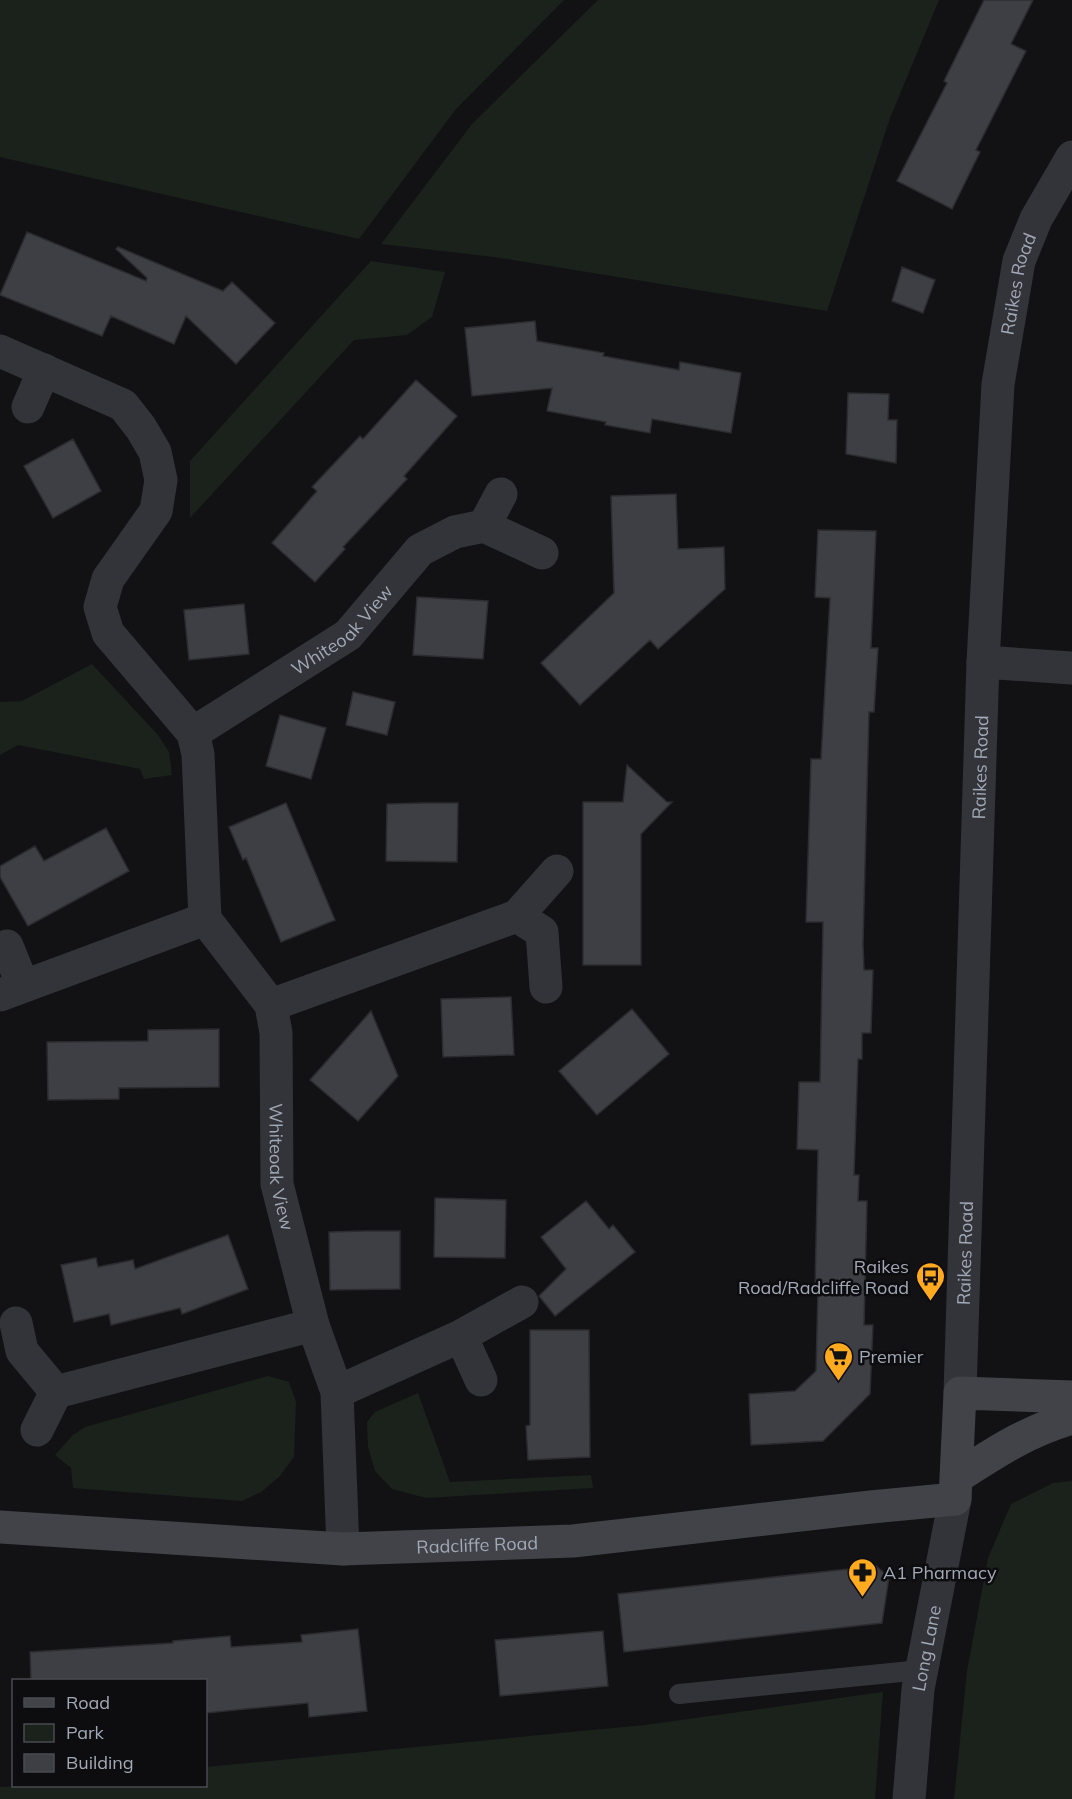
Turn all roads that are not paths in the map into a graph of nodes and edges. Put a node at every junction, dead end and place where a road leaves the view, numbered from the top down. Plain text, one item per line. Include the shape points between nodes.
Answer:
1 (1067, 174) edge
2 (0, 351) edge
3 (44, 370) junction
4 (27, 407) dead end
5 (501, 494) dead end
6 (484, 526) junction
7 (542, 553) dead end
8 (983, 662) junction
9 (1072, 668) edge
10 (193, 733) junction
11 (558, 871) dead end
12 (517, 916) junction
13 (205, 919) junction
14 (7, 946) dead end
15 (546, 987) dead end
16 (12, 990) edge
17 (271, 1005) junction
18 (522, 1302) dead end
19 (16, 1323) dead end
20 (313, 1325) junction
21 (461, 1336) junction
22 (481, 1380) dead end
23 (56, 1392) junction
24 (337, 1392) junction
25 (960, 1393) junction
26 (1072, 1397) edge
27 (1072, 1418) edge
28 (37, 1430) dead end
29 (956, 1488) junction
30 (0, 1527) edge
31 (343, 1550) junction
32 (919, 1680) junction
33 (679, 1694) dead end
34 (909, 1799) edge

1 - 8 street, Raikes Road via 1035,219 1019,261 1000,368
2 - 3 street
3 - 4 street
3 - 10 street via 123,405 155,452 161,480 156,511 108,579 100,608 108,633
5 - 6 street
6 - 7 street
6 - 10 street, Whiteoak View via 455,532 420,550 348,635
8 - 9 street
8 - 25 street, Raikes Road
10 - 13 street via 198,754
11 - 12 street
12 - 15 street via 542,932
12 - 17 street
13 - 16 street
13 - 17 street, Whiteoak View
14 - 16 street
17 - 20 street, Whiteoak View via 276,1033 277,1184
18 - 21 street
19 - 23 street via 22,1351
20 - 23 street
20 - 24 street, Whiteoak View
21 - 22 street
21 - 24 street
23 - 28 street
24 - 31 street, Whiteoak View
25 - 26 main road
25 - 29 main road, Long Lane
27 - 29 main road, Radcliffe Road via 1015,1440
29 - 31 main road, Radcliffe Road via 871,1506 573,1541
29 - 32 street, Long Lane
30 - 31 main road, Radcliffe Road
32 - 33 lane
32 - 34 street, Long Lane

